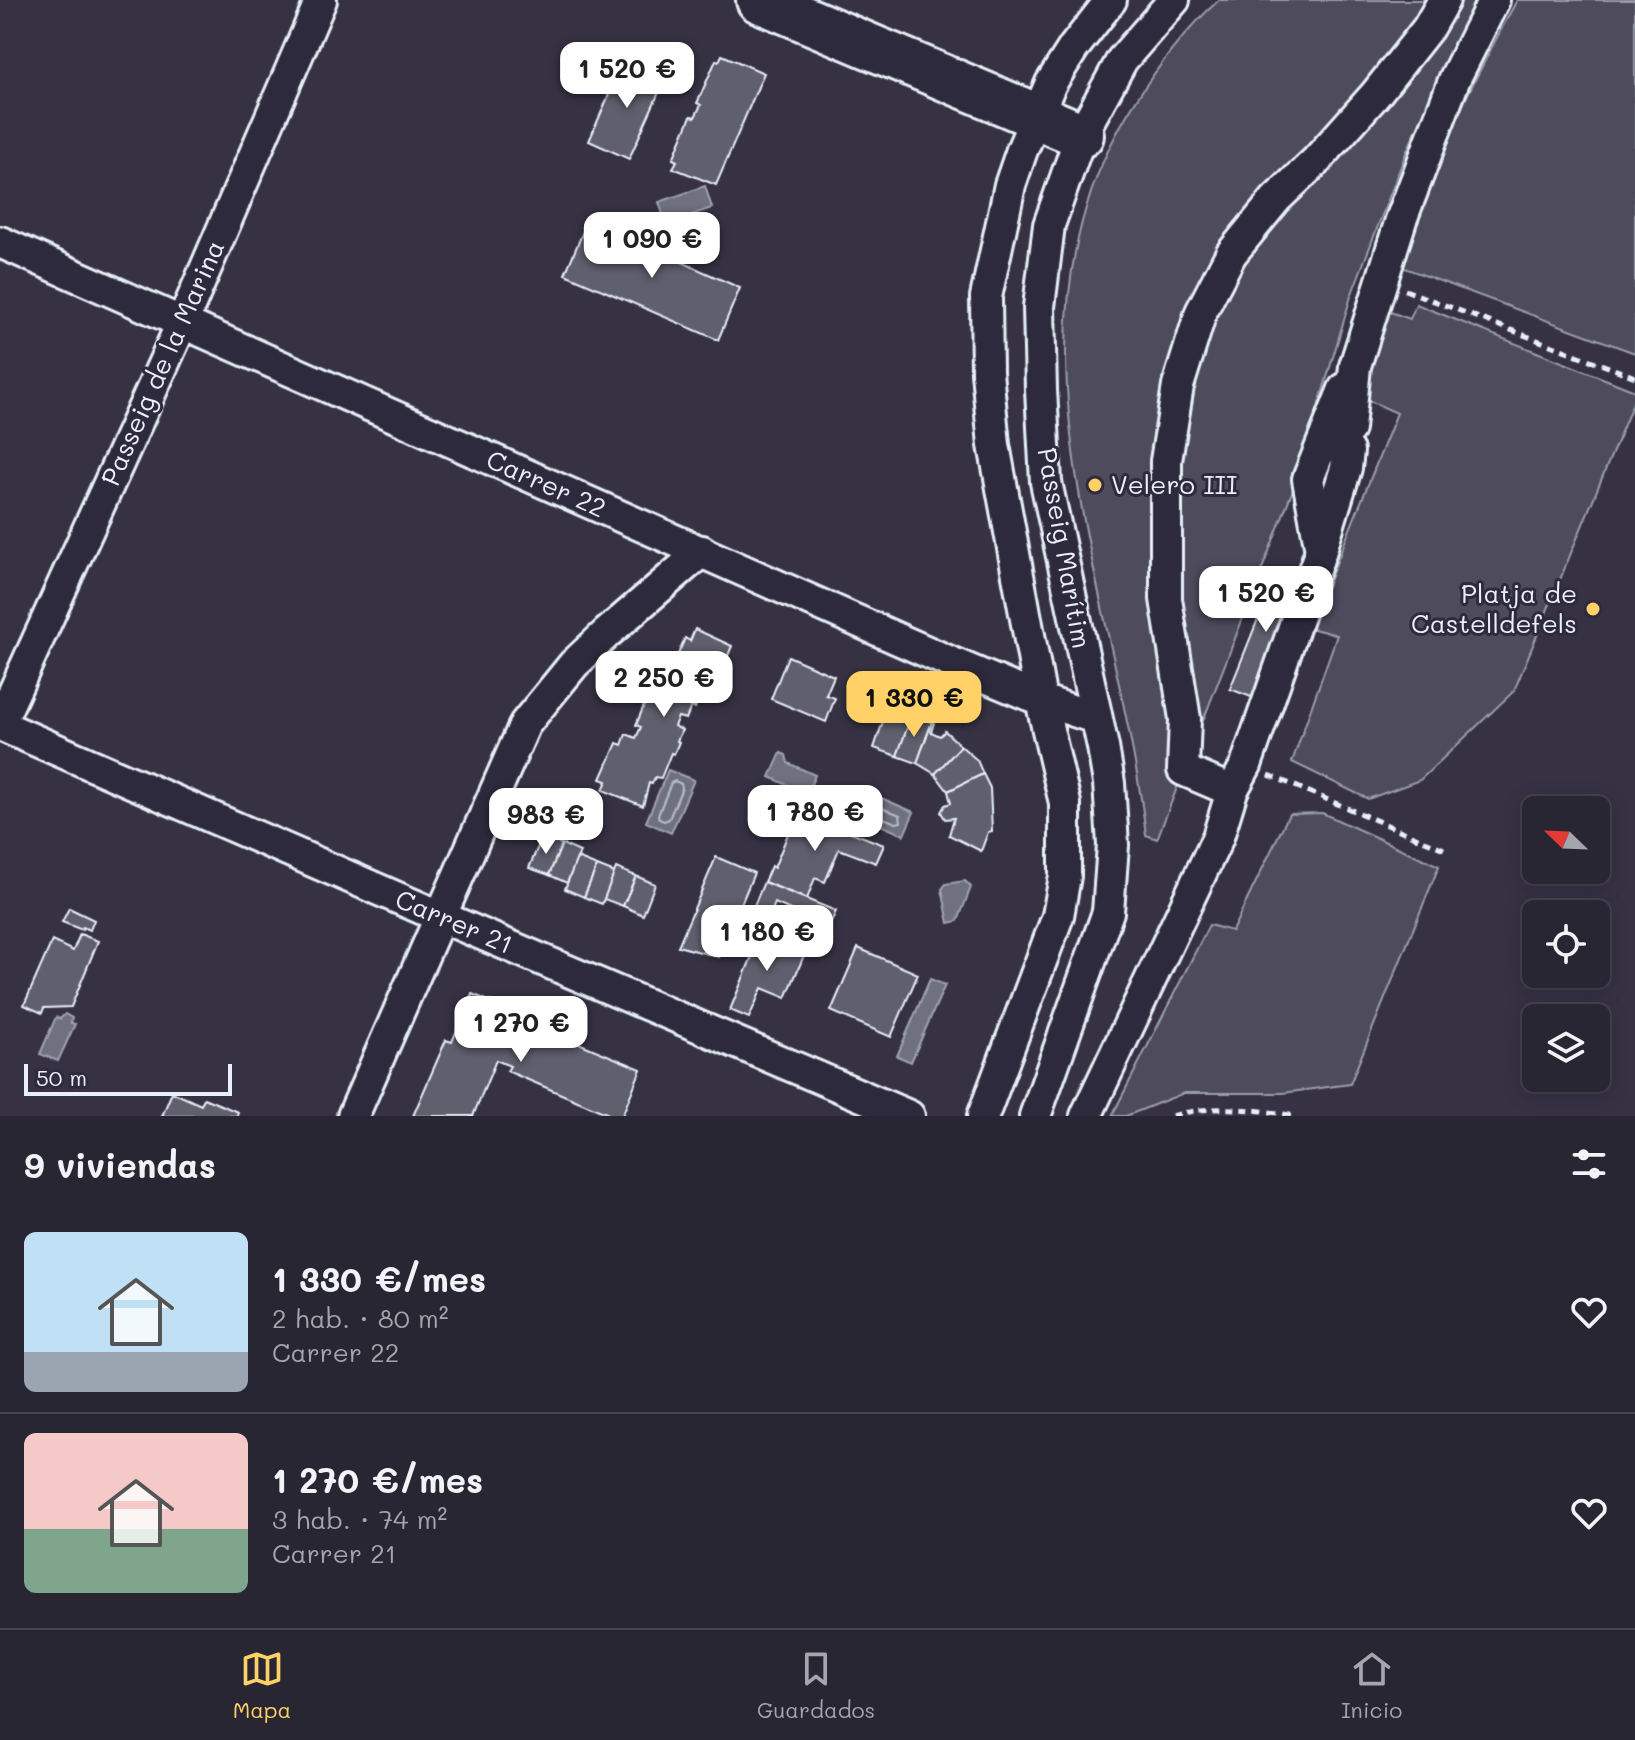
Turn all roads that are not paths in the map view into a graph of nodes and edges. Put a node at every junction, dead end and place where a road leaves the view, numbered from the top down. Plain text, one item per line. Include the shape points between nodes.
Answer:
1 (321, 0) edge
2 (759, 0) edge
3 (1111, 0) edge
4 (1174, 0) edge
5 (1444, 0) edge
6 (1494, 0) edge
7 (1036, 118) junction
8 (1081, 135) junction
9 (0, 242) edge
10 (183, 321) junction
11 (1355, 366) junction
12 (1321, 550) junction
13 (702, 551) junction
14 (1041, 700) junction
15 (1095, 718) junction
16 (0, 724) edge
17 (1239, 778) junction
18 (439, 916) junction
19 (353, 1116) edge
20 (909, 1116) edge
21 (983, 1116) edge
22 (1035, 1116) edge
23 (1086, 1116) edge

1 - 10 street, Passeig de la Marina
2 - 7 street
3 - 7 street, Passeig Marítim via 1051,83
4 - 8 street, Passeig Marítim via 1122,60
5 - 17 street via 1375,95 1231,254 1201,312 1178,386 1166,461 1164,542 1166,599 1185,719 1183,770
6 - 11 street via 1455,78 1401,220
7 - 8 street
7 - 14 street, Passeig Marítim via 1010,185 986,297 994,445
8 - 15 street, Passeig Marítim via 1049,225 1039,307 1040,376 1046,482
9 - 10 street, Carrer 22
10 - 13 street, Carrer 22
10 - 16 street, Passeig de la Marina
11 - 12 street via 1346,468
11 - 12 street via 1308,479
12 - 17 street
13 - 14 street, Carrer 22
13 - 18 street via 574,664 525,724
14 - 15 street, Carrer 22
14 - 21 street, Passeig Marítim via 1065,803 1065,876 1054,928
15 - 22 street, Passeig Marítim via 1109,783 1113,845 1108,912
16 - 18 street, Carrer 21
17 - 23 street via 1218,837
18 - 19 street
18 - 20 street, Carrer 21

